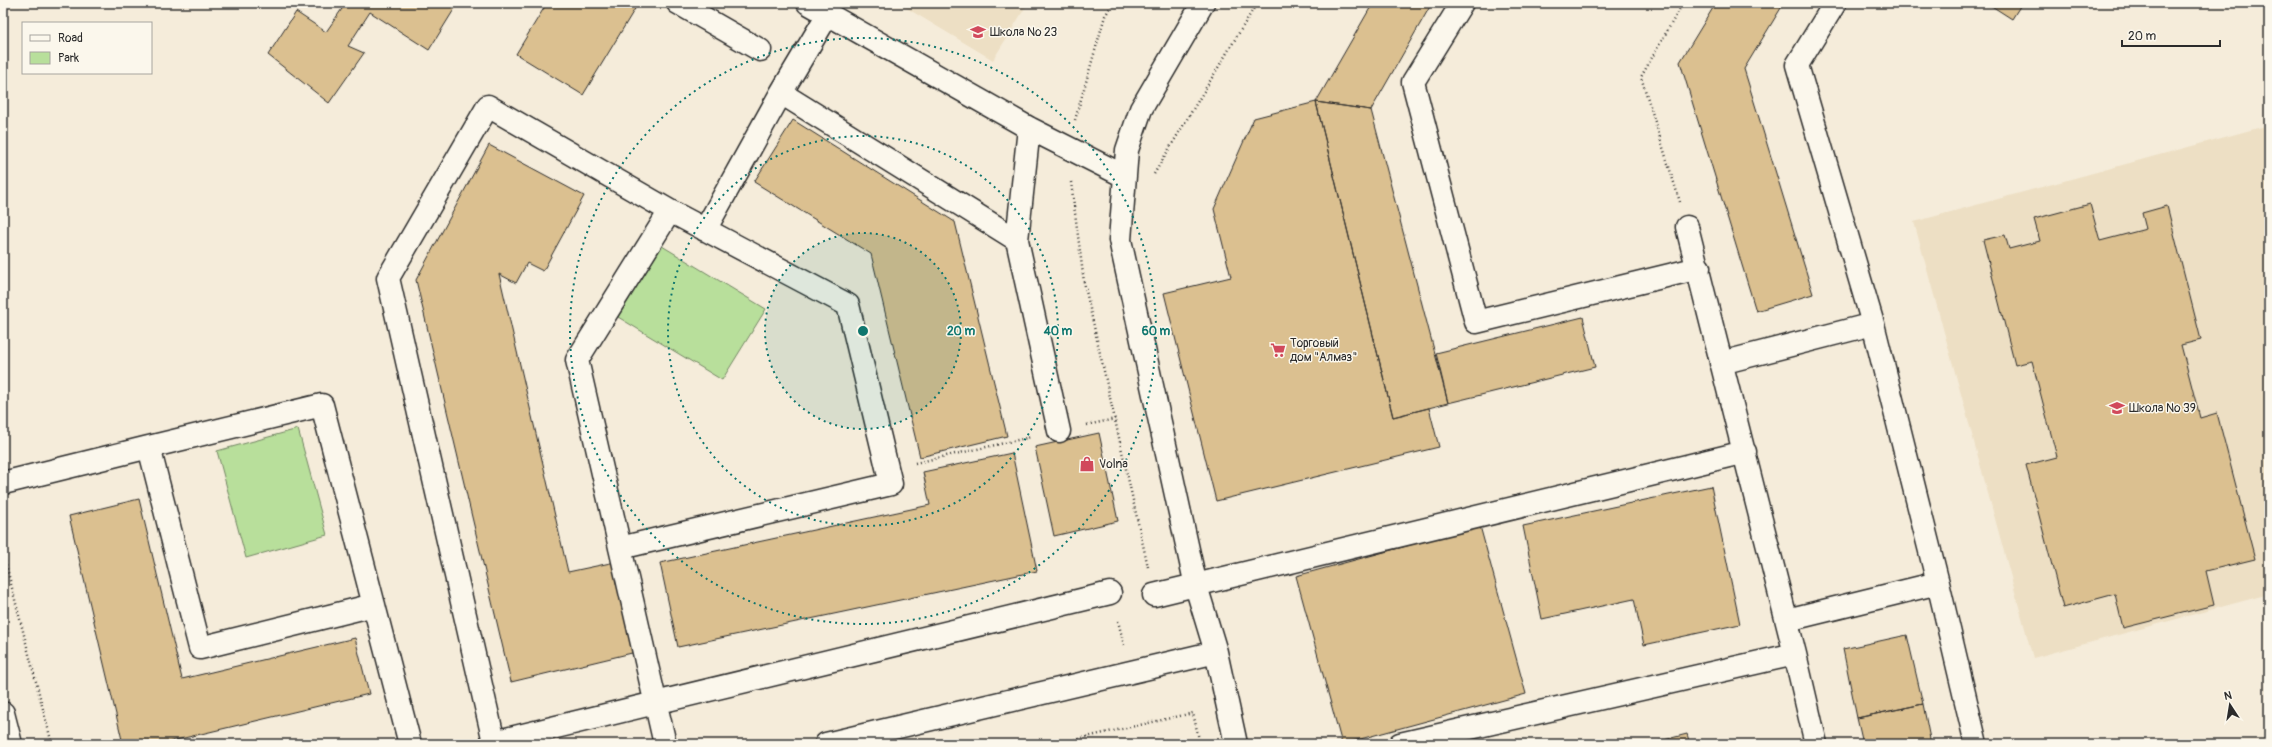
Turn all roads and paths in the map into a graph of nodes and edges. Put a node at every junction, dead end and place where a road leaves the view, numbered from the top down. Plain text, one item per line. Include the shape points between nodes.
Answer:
1 (678, 3) edge
2 (808, 3) edge
3 (1203, 3) edge
4 (1257, 3) edge
5 (1462, 3) edge
6 (1683, 3) edge
7 (1835, 3) edge
8 (828, 14) junction
9 (760, 50) dead end
10 (781, 93) junction
11 (1029, 128) junction
12 (1154, 175) dead end
13 (1124, 176) junction
14 (670, 211) junction
15 (1687, 227) joint
16 (705, 230) junction
17 (1017, 240) junction
18 (1699, 268) junction
19 (1873, 324) junction
20 (1721, 363) junction
21 (1115, 419) dead end
22 (1059, 431) junction
23 (149, 447) junction
24 (1745, 452) junction
25 (887, 469) junction
26 (3, 483) edge
27 (620, 548) junction
28 (3, 554) edge
29 (1938, 583) junction
30 (1196, 586) junction
31 (1110, 593) joint
32 (1154, 595) dead end
33 (374, 605) junction
34 (1787, 620) junction
35 (1216, 652) junction
36 (1795, 654) junction
37 (1130, 673) junction
38 (656, 704) junction
39 (3, 713) edge
40 (11, 744) edge
41 (52, 744) edge
42 (410, 744) edge
43 (665, 744) edge
44 (826, 744) edge
45 (1054, 744) edge
46 (1200, 744) edge
47 (1236, 744) edge
48 (1400, 744) edge
49 (1816, 744) edge
50 (1976, 744) edge

1 - 9 street
2 - 8 street
3 - 13 street via 1141,109 1127,150
4 - 12 path
5 - 18 street via 1413,82 1476,322
6 - 15 path via 1641,77
7 - 19 street via 1797,65
8 - 10 street
8 - 11 street
10 - 16 street
10 - 17 street
11 - 13 street
11 - 17 street
13 - 30 street via 1120,240
14 - 16 street
14 - 27 street via 577,360
14 - 38 street via 488,106 388,278 494,742
15 - 18 street
16 - 25 street via 848,305
17 - 22 street
18 - 20 street
19 - 20 street
19 - 29 street
20 - 24 street
21 - 22 path
22 - 25 path
23 - 26 street
23 - 33 street via 322,404
23 - 33 street via 200,648
24 - 30 street
24 - 34 street
25 - 27 street via 891,484
27 - 38 street
28 - 41 path
29 - 34 street
29 - 50 street
30 - 32 street
30 - 35 street
31 - 37 path
31 - 38 street
33 - 42 street
34 - 36 street
35 - 37 street
35 - 47 street
36 - 48 street
36 - 49 street
37 - 44 street
38 - 43 street
39 - 40 street
45 - 46 path via 1193,713

